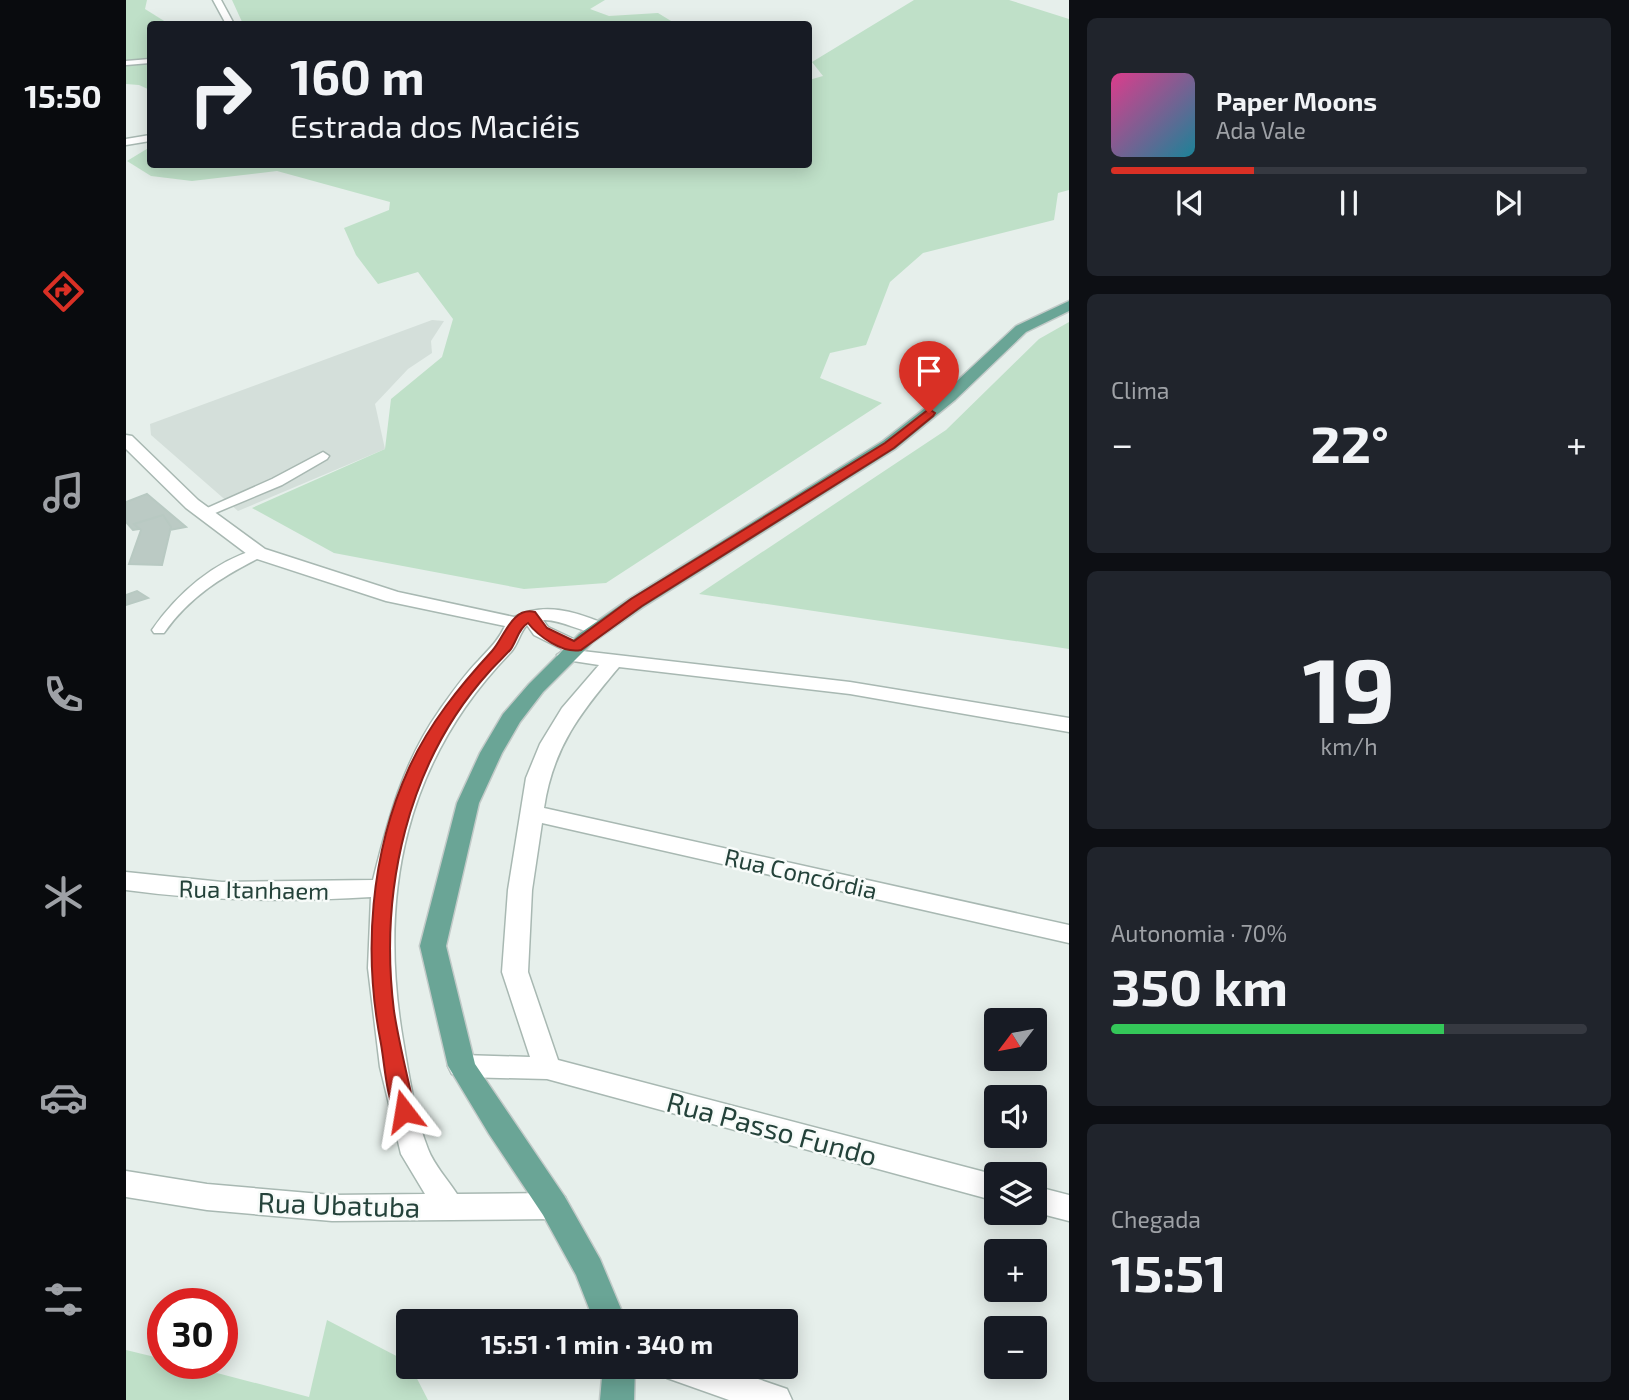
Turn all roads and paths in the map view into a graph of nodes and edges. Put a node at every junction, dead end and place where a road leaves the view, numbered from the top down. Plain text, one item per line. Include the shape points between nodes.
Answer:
1 (217, 0) edge
2 (228, 21) edge
3 (147, 61) edge
4 (126, 63) edge
5 (147, 138) edge
6 (126, 142) edge
7 (1069, 305) edge
8 (126, 440) edge
9 (323, 456) dead end
10 (203, 513) junction
11 (258, 553) junction
12 (523, 619) junction
13 (598, 628) junction
14 (159, 630) dead end
15 (571, 651) junction
16 (613, 662) junction
17 (1069, 724) edge
18 (534, 813) junction
19 (126, 881) edge
20 (383, 888) junction
21 (1069, 934) edge
22 (462, 1066) junction
23 (547, 1068) junction
24 (126, 1184) edge
25 (984, 1185) edge
26 (1047, 1202) edge
27 (554, 1206) junction
28 (449, 1207) junction
29 (1069, 1208) edge
30 (605, 1309) edge
31 (618, 1379) edge
32 (713, 1379) edge
33 (617, 1400) edge
34 (775, 1400) edge

1 - 2 street
3 - 4 lane
5 - 6 street
7 - 13 main road via 1021,329 889,446
8 - 10 street
9 - 10 lane via 277,482
10 - 11 street
11 - 12 street via 393,597
11 - 14 lane via 191,590
12 - 13 street via 564,614
12 - 15 street
12 - 20 street via 447,715 418,767
13 - 15 main road
15 - 16 street
15 - 22 main road via 511,719 491,753 468,803 454,855 433,946
16 - 17 street via 850,688
16 - 18 street via 573,708 551,744 537,778
18 - 21 street, Rua Concórdia
18 - 23 street via 520,890 515,972
19 - 20 street, Rua Itanhaem via 249,891
20 - 28 street via 381,968 394,1068 415,1154
22 - 23 street, Rua Passo Fundo
22 - 27 main road
23 - 25 street, Rua Passo Fundo
24 - 28 street, Rua Ubatuba via 207,1197 332,1208
26 - 29 street
27 - 28 street, Rua Ubatuba
27 - 30 main road
31 - 33 main road
32 - 34 street

